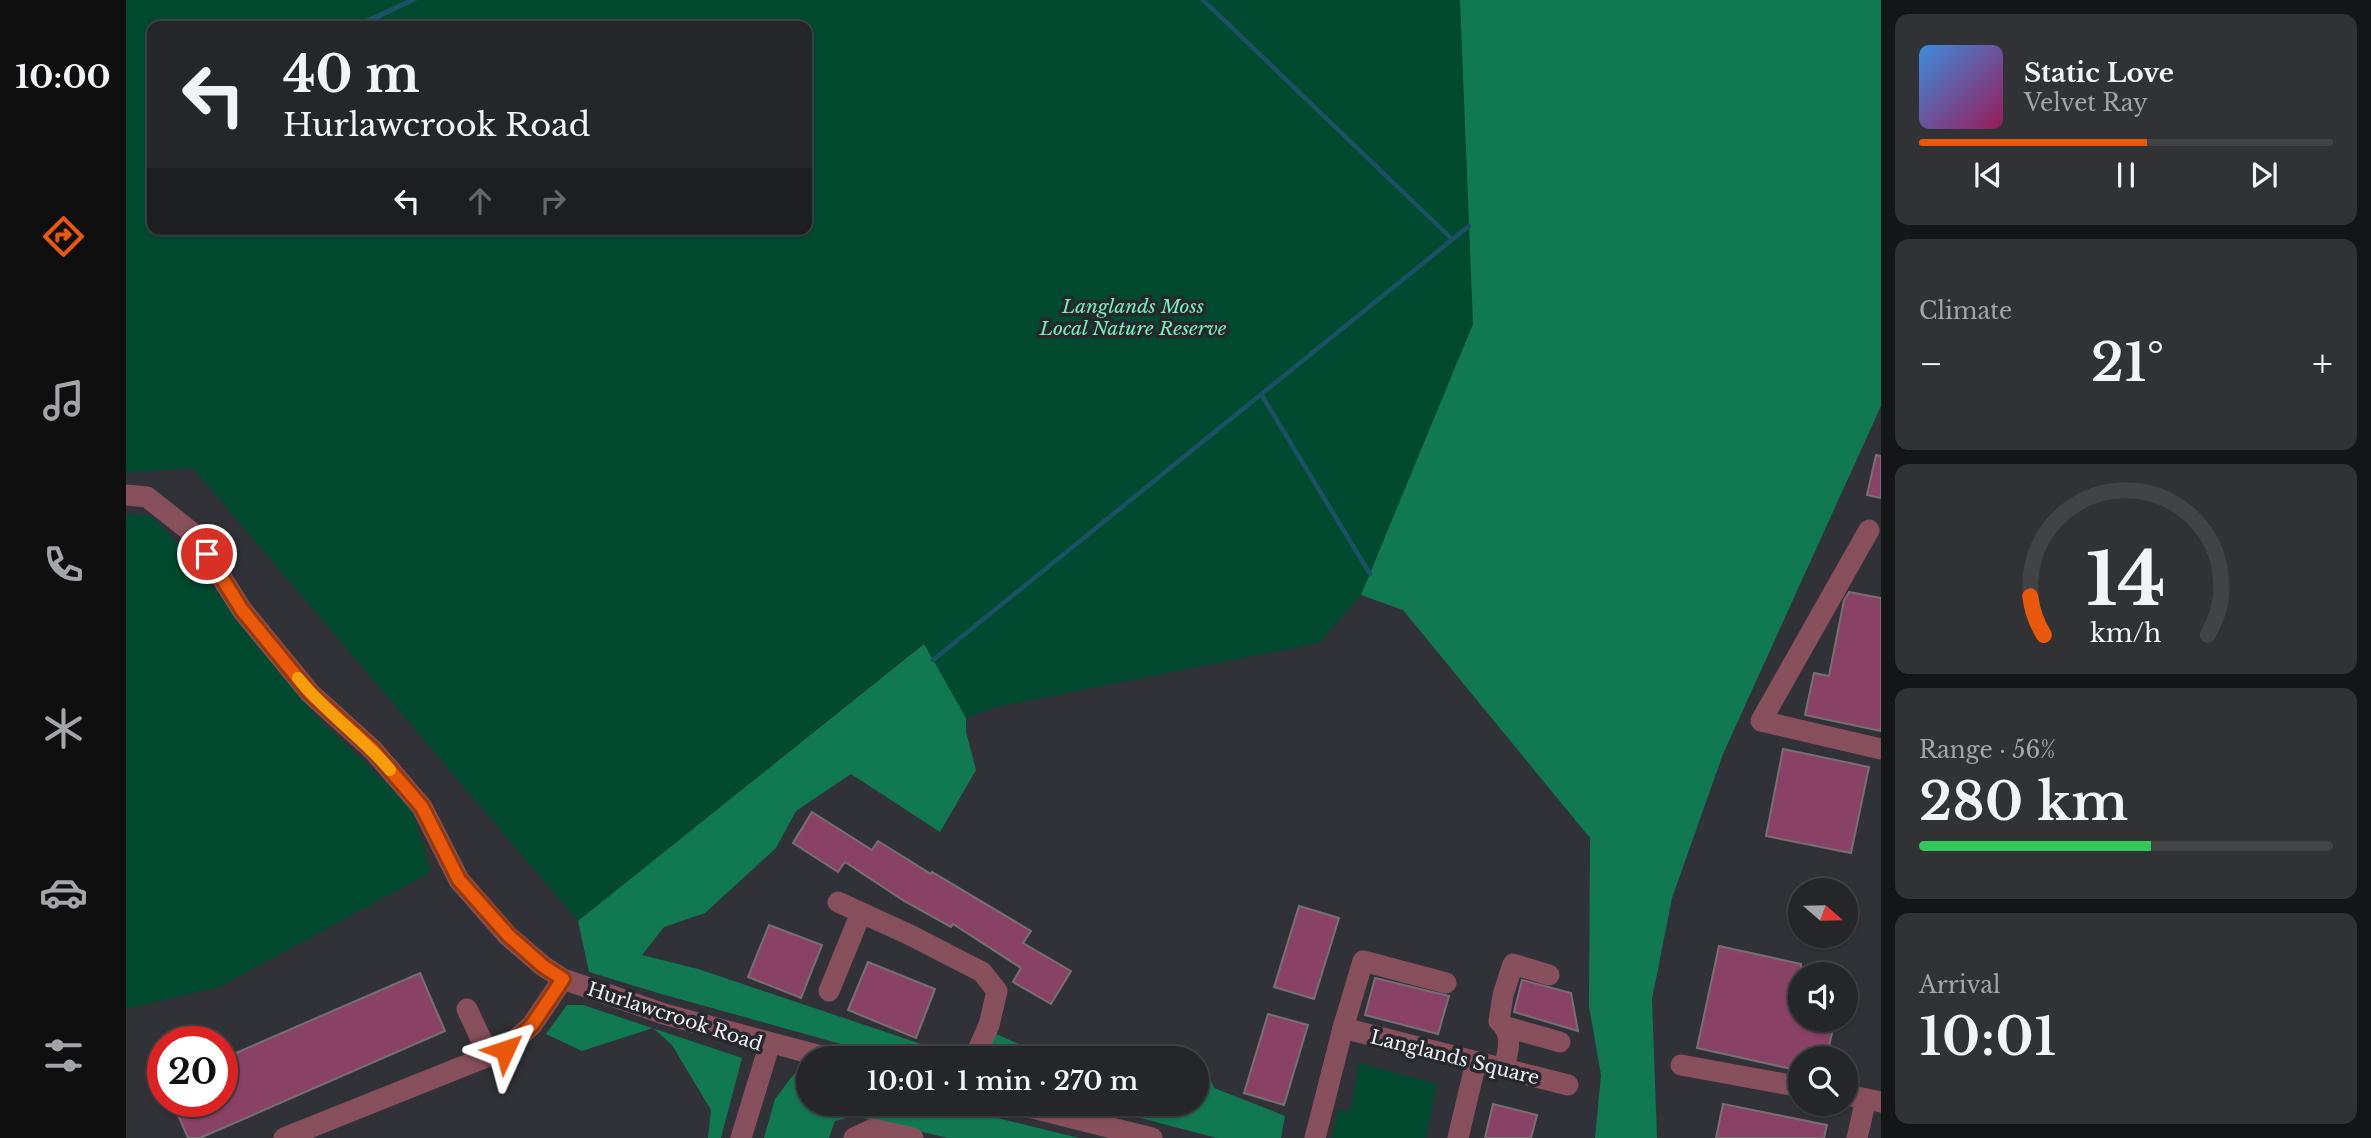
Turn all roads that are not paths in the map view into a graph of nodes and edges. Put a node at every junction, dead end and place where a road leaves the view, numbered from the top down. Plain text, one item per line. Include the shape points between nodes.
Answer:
1 (126, 495) edge
2 (1869, 530) dead end
3 (1881, 748) edge
4 (838, 902) dead end
5 (861, 913) junction
6 (1549, 975) dead end
7 (563, 979) junction
8 (1446, 983) dead end
9 (829, 991) dead end
10 (467, 1009) dead end
11 (1507, 1027) junction
12 (1342, 1028) junction
13 (1560, 1042) dead end
14 (770, 1043) junction
15 (980, 1046) edge
16 (796, 1050) edge
17 (489, 1056) junction
18 (1476, 1062) junction
19 (1682, 1065) dead end
20 (1504, 1069) junction
21 (1568, 1085) dead end
22 (1788, 1085) edge
23 (1865, 1099) edge
24 (1064, 1116) edge
25 (284, 1138) edge
26 (741, 1138) edge
27 (853, 1138) edge
28 (913, 1138) edge
29 (1152, 1138) edge
30 (1315, 1138) edge
31 (1458, 1138) edge
32 (1857, 1138) edge

1 - 7 street, Hurlawcrook Road via 147,497 195,536 242,610 310,693 373,750 422,807 459,880 509,936
2 - 3 street via 1761,721
4 - 5 street
5 - 9 street
5 - 15 street via 982,972 997,992
6 - 11 street via 1513,964 1499,1021
7 - 14 street, Hurlawcrook Road via 664,1014
7 - 17 street via 532,1025 505,1050
8 - 12 street via 1363,961
10 - 17 street
11 - 13 street
11 - 20 street via 1510,1040
12 - 18 street, Langlands Square
12 - 30 street
14 - 16 street
14 - 26 street, Hurlawcrook Road
17 - 25 street
18 - 20 street, Langlands Square
18 - 31 street
19 - 22 street
20 - 21 street, Langlands Square
23 - 32 street
24 - 29 street
27 - 28 street via 873,1129

